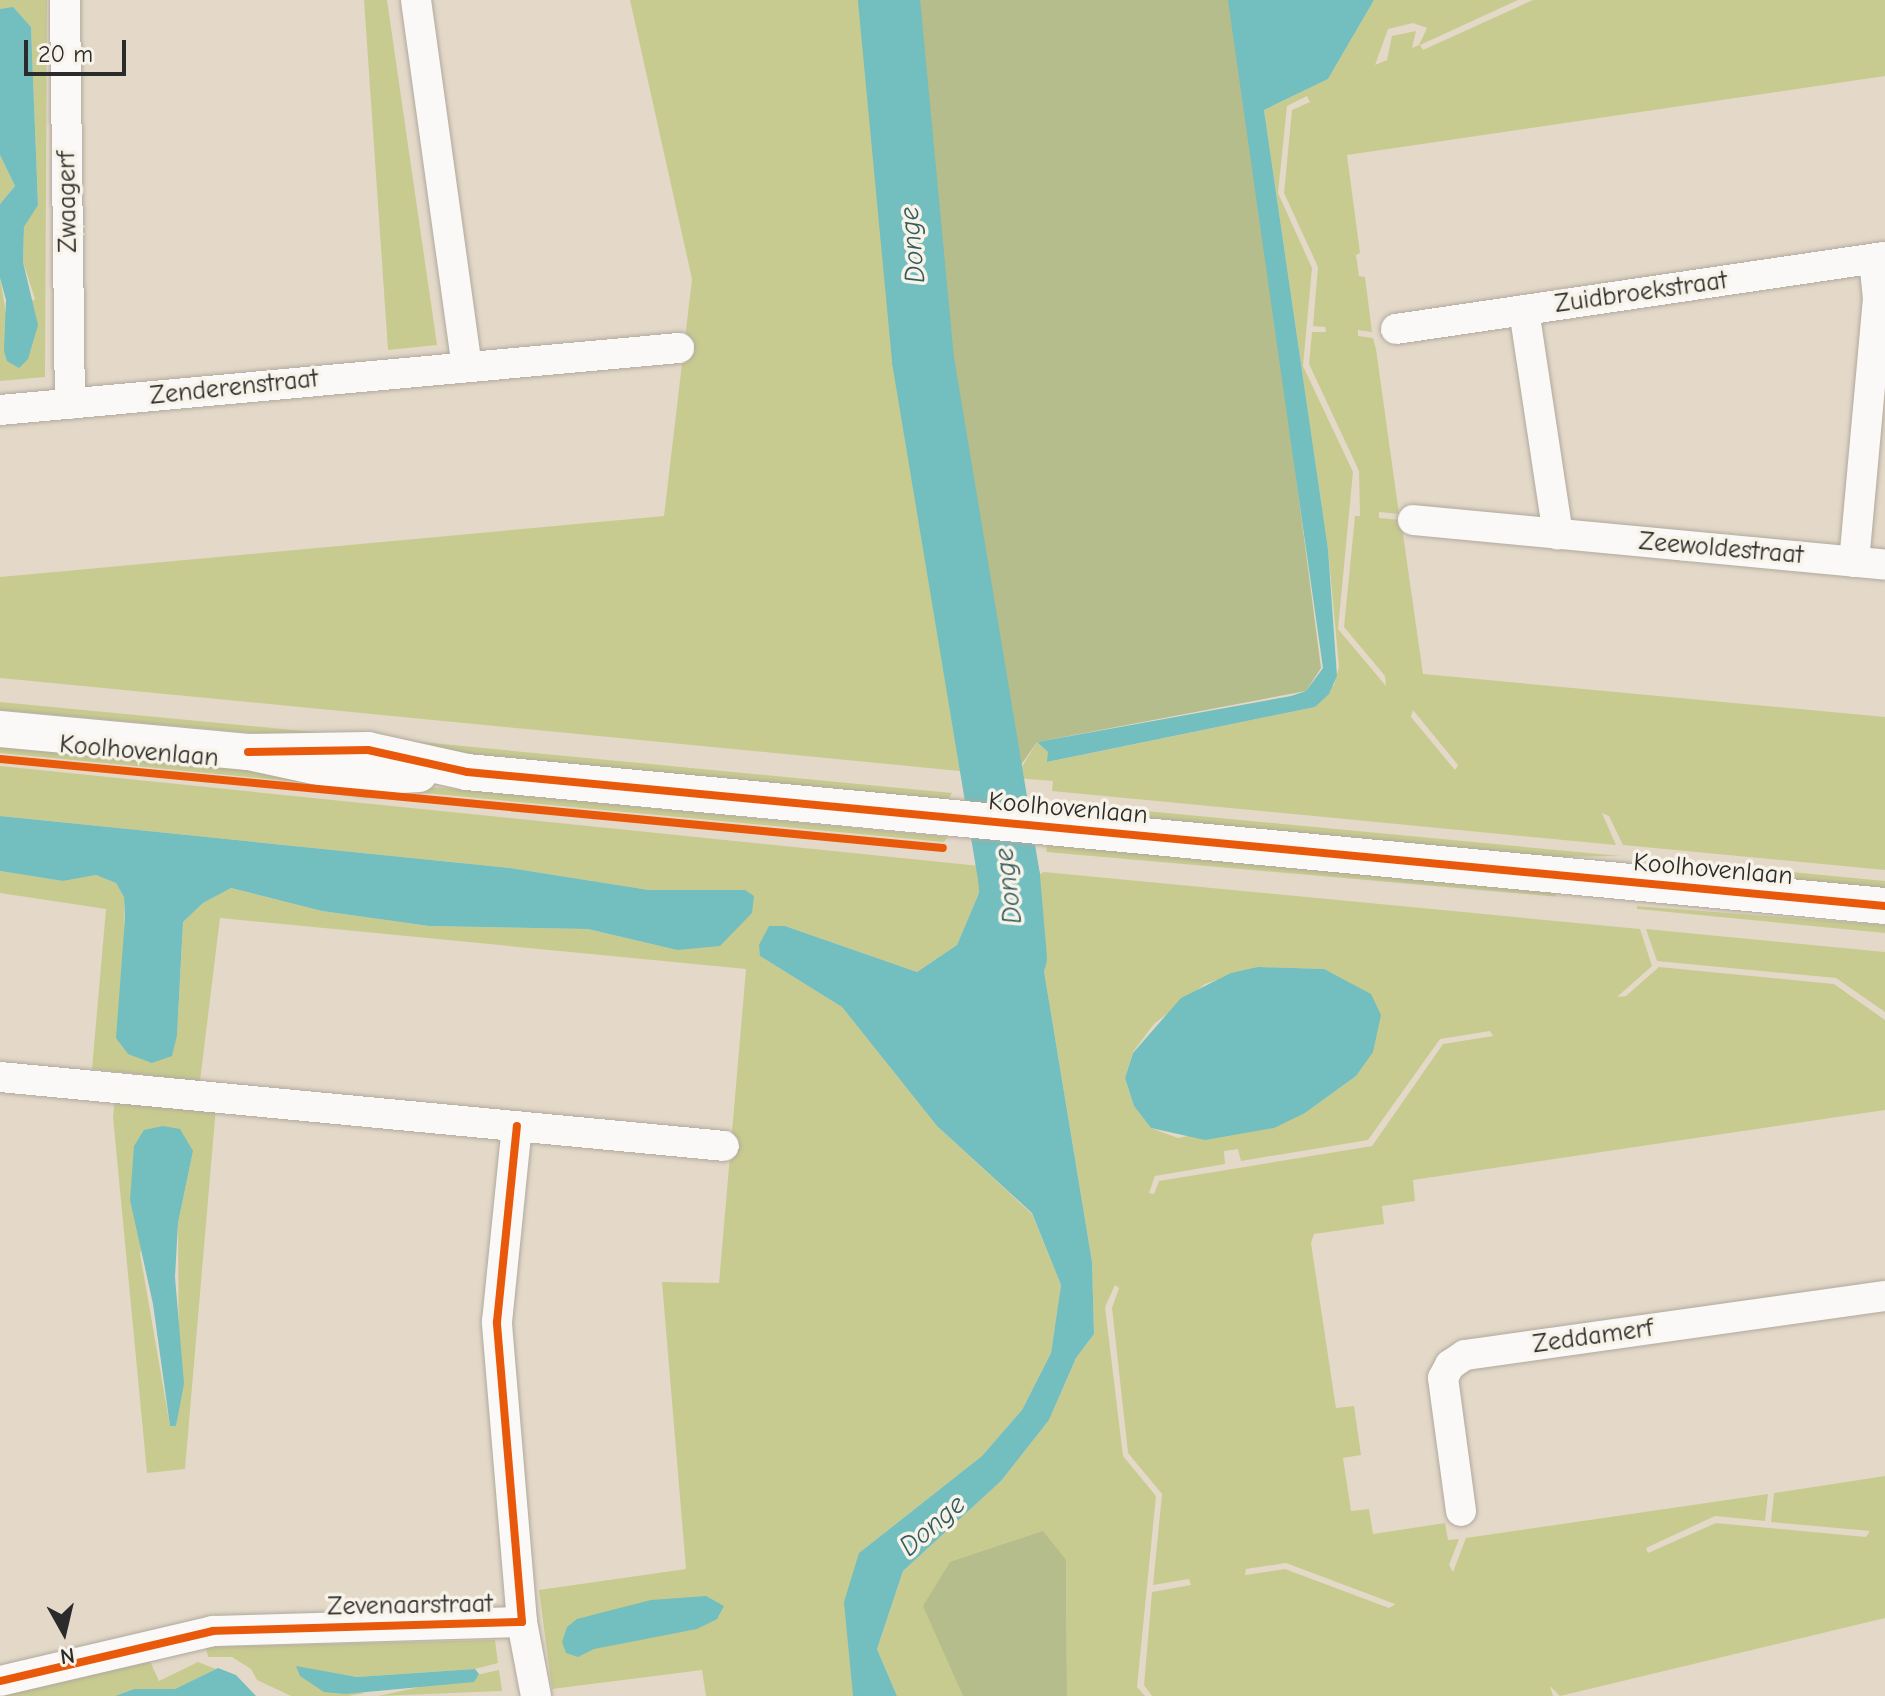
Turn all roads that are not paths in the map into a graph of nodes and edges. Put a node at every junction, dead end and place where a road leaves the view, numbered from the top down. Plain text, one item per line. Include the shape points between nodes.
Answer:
1 (65, 0) edge
2 (416, 0) edge
3 (1879, 258) edge
4 (1524, 310) junction
5 (1396, 329) dead end
6 (679, 348) dead end
7 (467, 366) junction
8 (70, 404) junction
9 (0, 410) edge
10 (1413, 520) dead end
11 (1558, 534) junction
12 (1854, 562) junction
13 (1885, 565) edge
14 (0, 729) edge
15 (1885, 906) edge
16 (0, 1077) edge
17 (517, 1126) junction
18 (724, 1146) dead end
19 (1885, 1296) edge
20 (1461, 1511) dead end
21 (522, 1622) junction
22 (0, 1681) edge
23 (536, 1696) edge

1 - 8 street, Zwaagerf
2 - 7 street
3 - 4 street, Zuidbroekstraat
3 - 12 street
4 - 5 street, Zuidbroekstraat
4 - 11 street
6 - 7 street, Zenderenstraat
7 - 8 street, Zenderenstraat
8 - 9 street, Zenderenstraat
10 - 11 street, Zeewoldestraat
11 - 12 street, Zeewoldestraat
12 - 13 street, Zeewoldestraat
14 - 15 street, Koolhovenlaan via 248,752 365,777 467,772
16 - 17 street
17 - 18 street
17 - 21 street, Zevenaarstraat via 497,1322
19 - 20 street, Zeddamerf via 1465,1355 1443,1378
21 - 22 street, Zevenaarstraat via 213,1631
21 - 23 street

